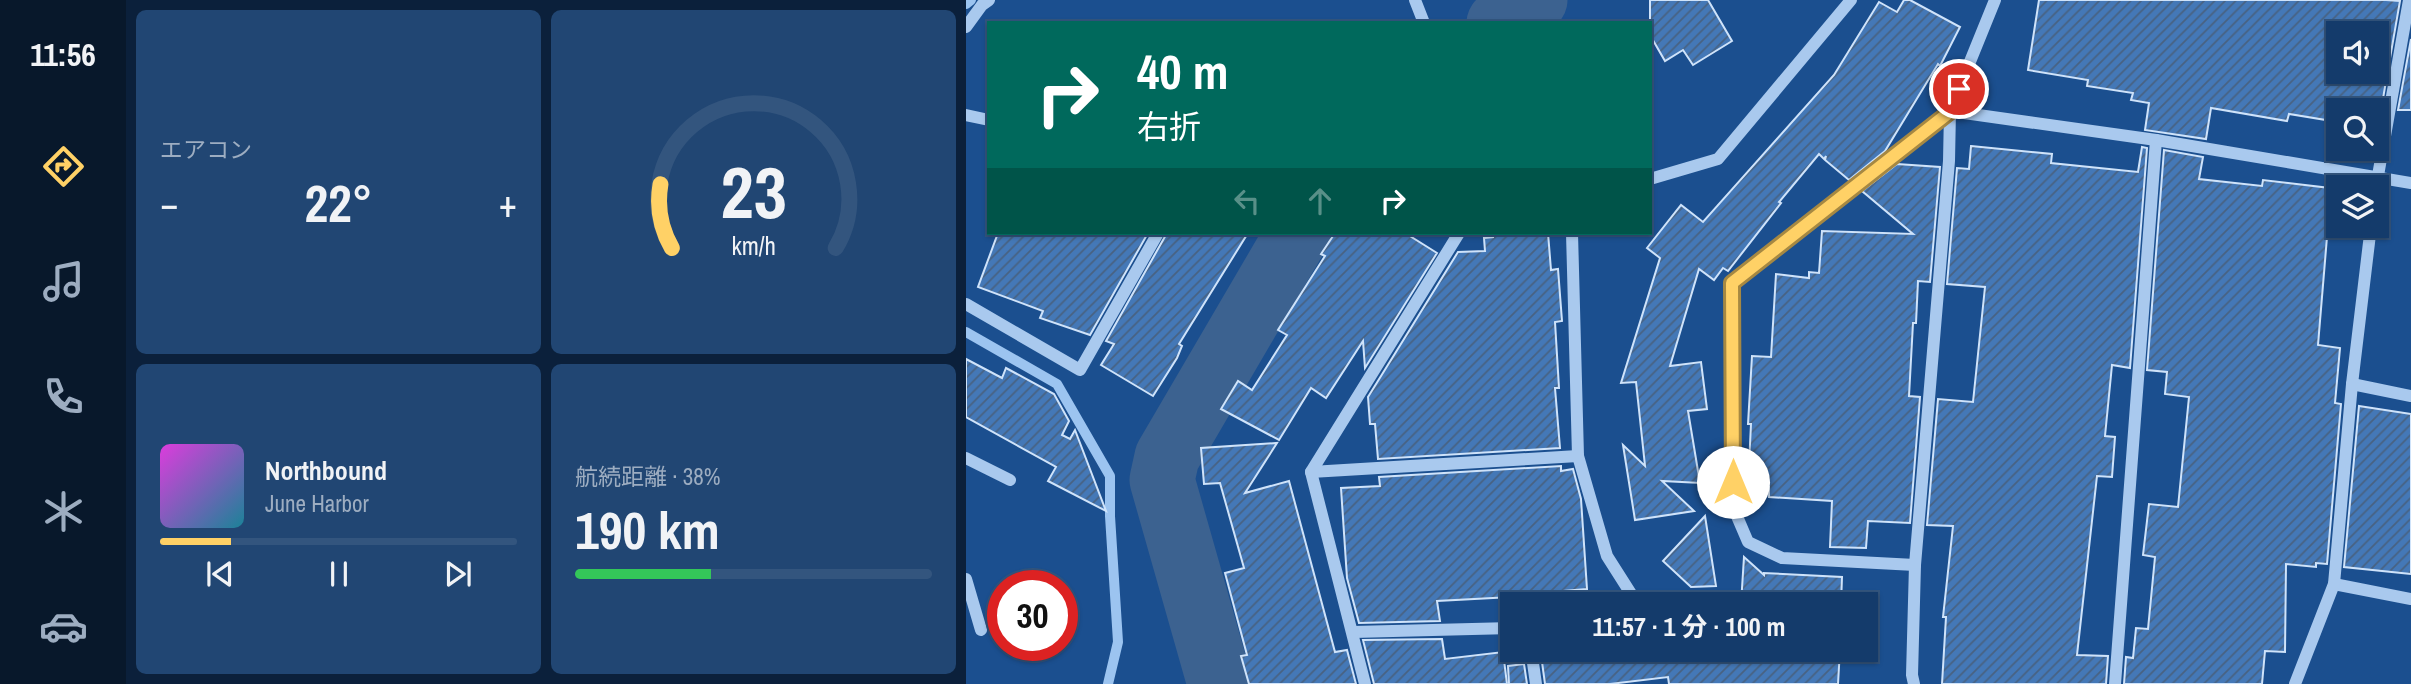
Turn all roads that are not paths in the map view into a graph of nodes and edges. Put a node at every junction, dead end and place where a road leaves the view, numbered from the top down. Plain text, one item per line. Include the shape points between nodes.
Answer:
1 (989, 0) edge
2 (1415, 0) edge
3 (1851, 0) edge
4 (1995, 0) edge
5 (2409, 0) edge
6 (1423, 21) edge
7 (966, 27) edge
8 (1951, 111) junction
9 (966, 115) edge
10 (987, 120) edge
11 (2156, 141) junction
12 (2339, 175) edge
13 (2378, 175) edge
14 (1652, 178) edge
15 (2389, 182) edge
16 (2411, 183) edge
17 (1157, 235) edge
18 (1458, 235) edge
19 (1572, 235) edge
20 (2370, 238) edge
21 (966, 304) edge
22 (2352, 384) junction
23 (2411, 396) edge
24 (1578, 456) junction
25 (966, 458) edge
26 (1311, 472) junction
27 (1010, 480) dead end
28 (1915, 565) junction
29 (966, 579) edge
30 (2334, 584) junction
31 (1630, 592) edge
32 (2411, 599) edge
33 (1500, 628) edge
34 (981, 630) dead end
35 (1353, 632) junction
36 (1532, 662) edge
37 (1365, 684) edge
38 (1535, 684) edge
39 (1914, 684) edge
40 (2115, 684) edge
41 (2295, 684) edge

1 - 7 street
2 - 6 street
3 - 14 street via 1718,159
4 - 8 street
5 - 13 street
8 - 11 street
8 - 28 street
8 - 28 street via 1732,283 1733,507 1748,542 1782,558
9 - 10 street
11 - 12 street
11 - 40 street
15 - 16 street
17 - 21 street via 1080,370
18 - 26 street
19 - 24 street
20 - 22 street
22 - 23 street
22 - 30 street
24 - 26 street
24 - 31 street via 1607,556
25 - 27 street
26 - 35 street
28 - 39 street
29 - 34 street
30 - 32 street
30 - 41 street
33 - 35 street
35 - 37 street
36 - 38 street

